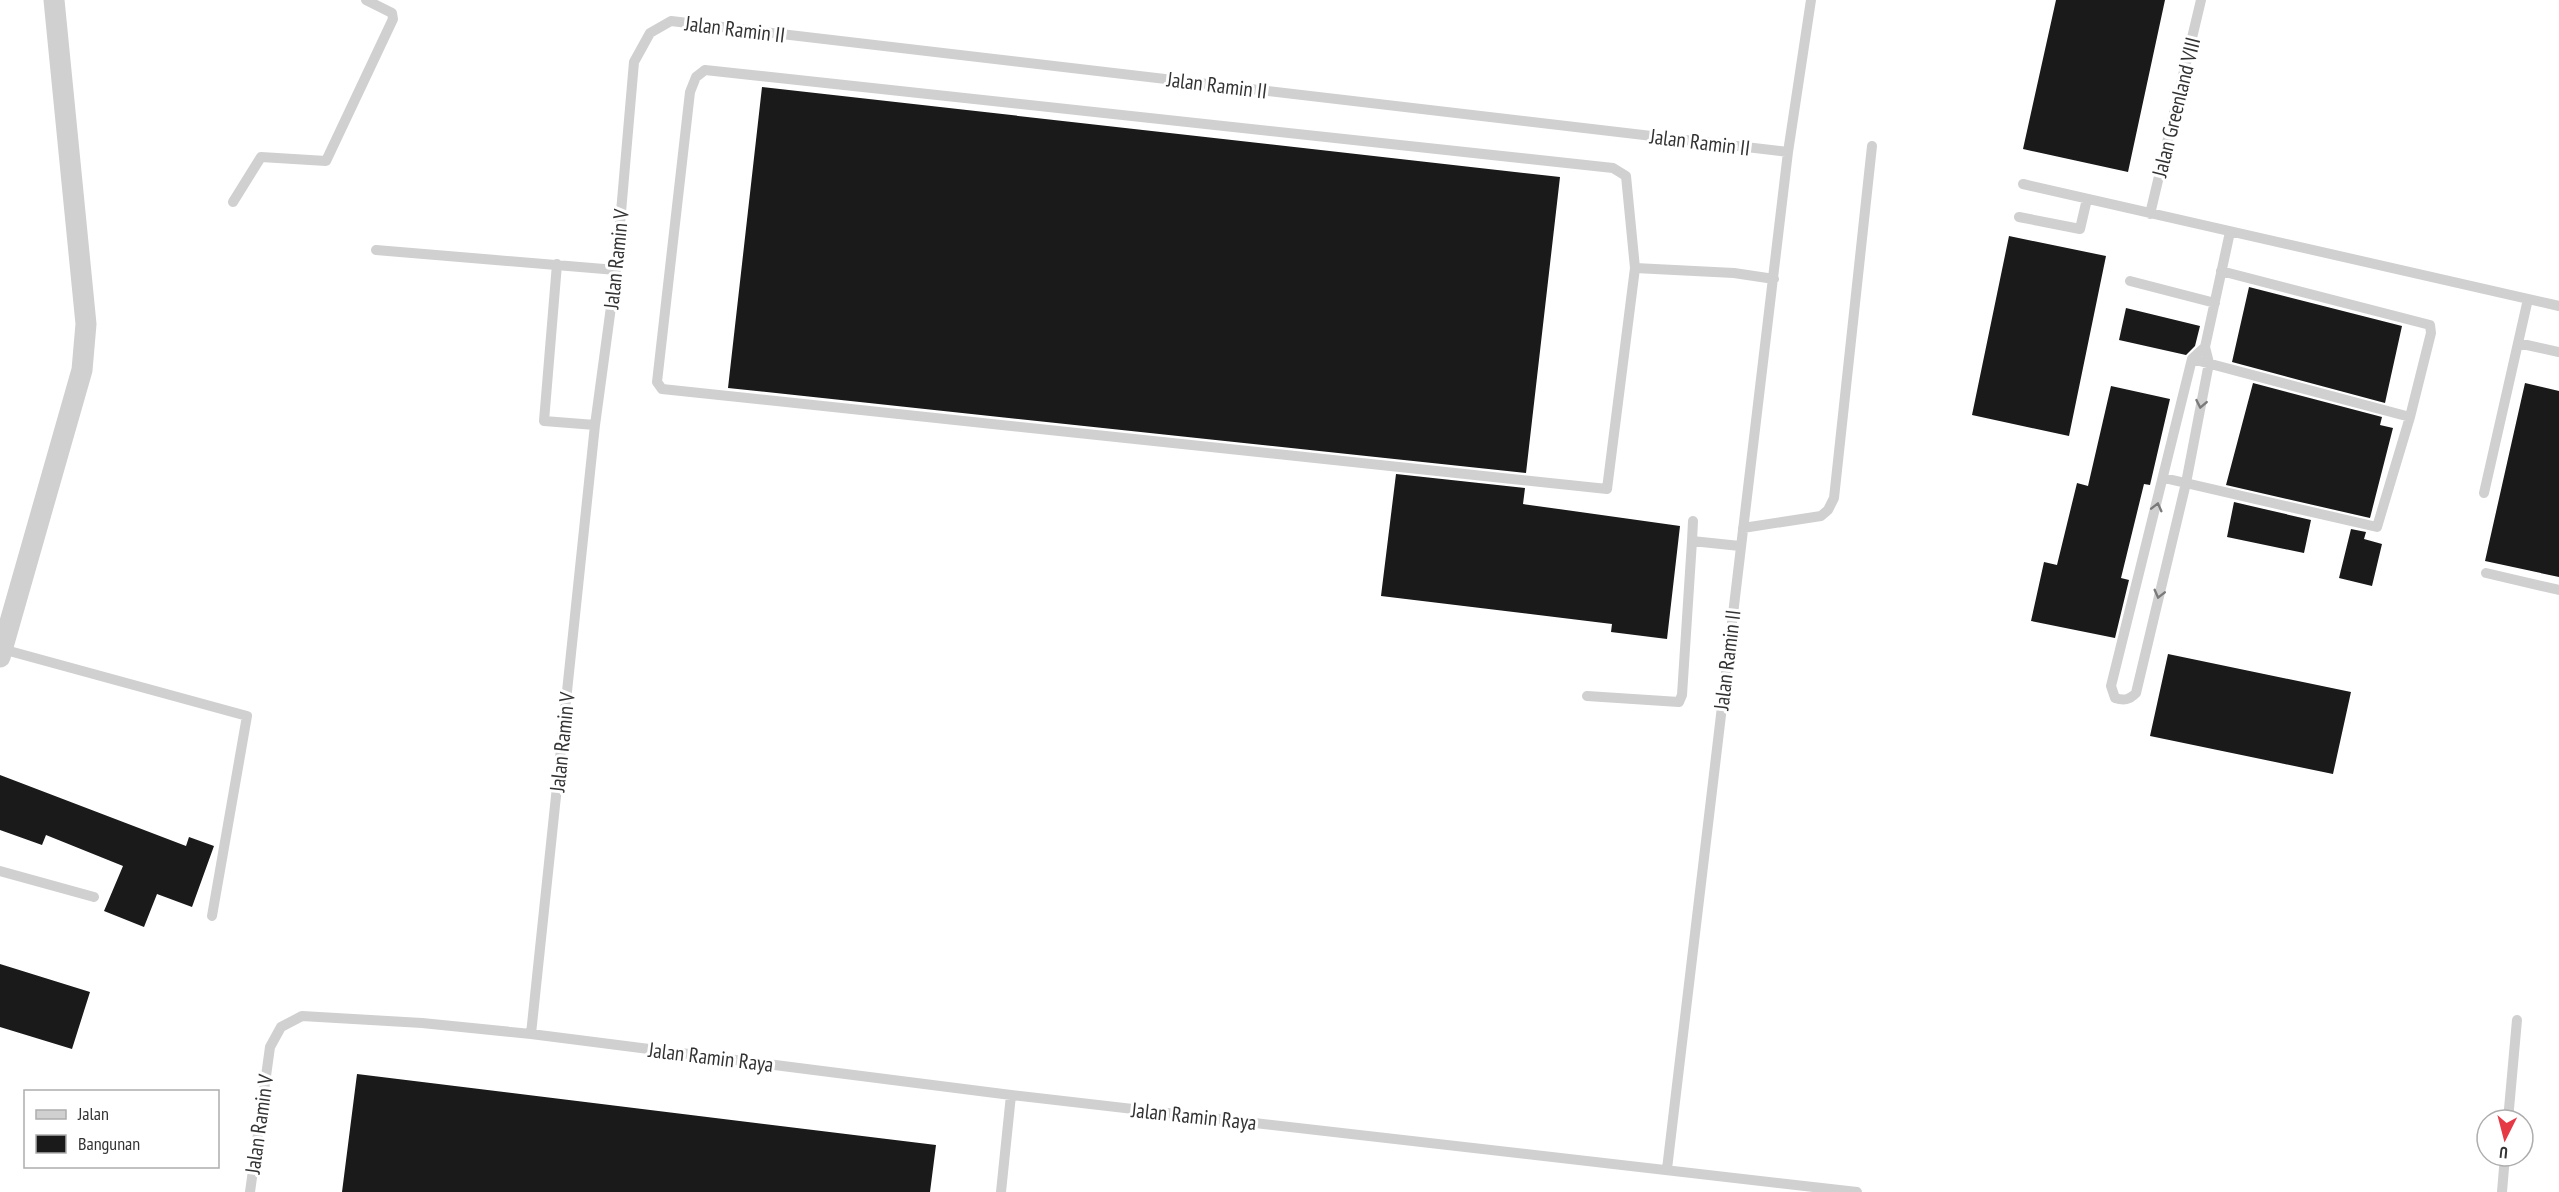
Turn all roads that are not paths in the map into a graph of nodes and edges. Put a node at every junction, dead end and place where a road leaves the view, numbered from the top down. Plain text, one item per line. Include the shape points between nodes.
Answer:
1 (54, 0) edge
2 (366, 0) edge
3 (1811, 0) edge
4 (2201, 0) edge
5 (650, 33) joint
6 (1872, 146) dead end
7 (1788, 152) junction
8 (2023, 184) dead end
9 (2087, 200) junction
10 (233, 202) dead end
11 (2150, 214) junction
12 (2019, 218) dead end
13 (2230, 232) junction
14 (376, 250) dead end
15 (557, 264) junction
16 (1635, 268) junction
17 (616, 270) junction
18 (2221, 271) junction
19 (1774, 279) junction
20 (2130, 281) dead end
21 (2528, 299) junction
22 (2215, 303) junction
23 (2559, 306) edge
24 (2518, 343) junction
25 (2205, 347) junction
26 (2559, 352) edge
27 (2192, 359) junction
28 (2209, 363) junction
29 (2410, 417) junction
30 (595, 425) junction
31 (2164, 478) junction
32 (2186, 483) junction
33 (2484, 493) dead end
34 (1693, 521) dead end
35 (1743, 528) junction
36 (1692, 541) junction
37 (1740, 546) junction
38 (2486, 573) dead end
39 (2559, 590) edge
40 (1, 653) edge
41 (1587, 696) dead end
42 (0, 872) edge
43 (94, 897) dead end
44 (212, 916) dead end
45 (2517, 1020) dead end
46 (531, 1034) junction
47 (1011, 1095) junction
48 (2509, 1108) edge
49 (2504, 1168) edge
50 (1667, 1169) junction
51 (250, 1192) edge
52 (1000, 1192) edge
53 (1857, 1192) edge
54 (2502, 1192) edge

1 - 40 street via 86,337 82,370
2 - 10 lane via 392,13 393,19 326,161 261,157
3 - 7 lane, Jalan Ramin II
4 - 11 lane, Jalan Greenland VIII
5 - 7 lane, Jalan Ramin II via 671,21
5 - 17 lane, Jalan Ramin V via 634,62
6 - 35 lane via 1834,498 1821,516
7 - 19 lane, Jalan Ramin II
8 - 9 lane
9 - 11 lane
9 - 12 lane via 2080,229
11 - 13 lane
13 - 18 lane
13 - 21 lane
14 - 15 lane
15 - 17 lane
15 - 30 lane via 544,421
16 - 16 lane via 1626,176 1613,168 705,70 696,77 689,103 657,382 662,389 1607,489
16 - 19 lane
17 - 30 lane, Jalan Ramin V
18 - 22 lane
18 - 29 lane via 2430,325
19 - 35 lane, Jalan Ramin II
20 - 22 lane
21 - 23 lane
21 - 24 lane
22 - 25 lane
24 - 26 lane
24 - 33 lane
25 - 27 lane
25 - 28 lane
27 - 28 lane
27 - 31 lane
28 - 29 lane
28 -> 32 lane
29 - 32 lane via 2378,527
30 - 46 lane, Jalan Ramin V
31 - 32 lane
32 -> 31 lane via 2136,693 2123,701 2115,698 2111,686
34 - 36 lane
35 - 37 lane, Jalan Ramin II
36 - 37 lane
36 - 41 lane via 1681,700 1674,703
37 - 50 lane, Jalan Ramin II
38 - 39 lane
40 - 44 lane via 246,714
42 - 43 lane
45 - 48 lane
46 - 47 lane, Jalan Ramin Raya
46 - 51 lane, Jalan Ramin V via 302,1016 289,1022 273,1037 270,1047
47 - 50 lane, Jalan Ramin Raya
47 - 52 lane
49 - 54 lane
50 - 53 lane, Jalan Ramin Raya

